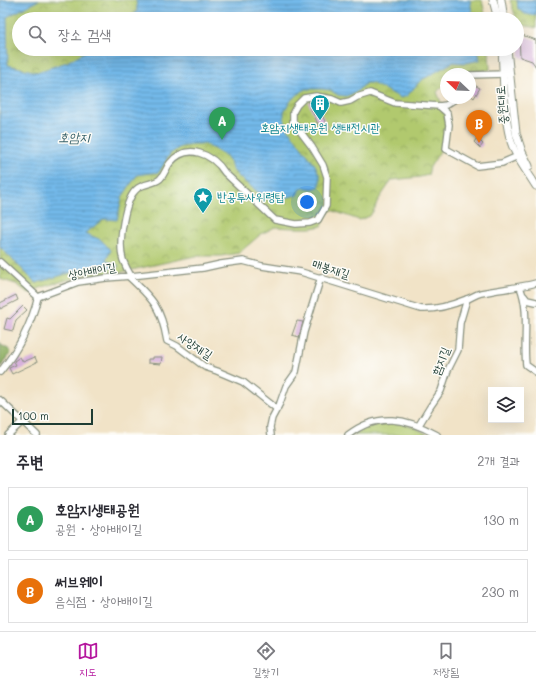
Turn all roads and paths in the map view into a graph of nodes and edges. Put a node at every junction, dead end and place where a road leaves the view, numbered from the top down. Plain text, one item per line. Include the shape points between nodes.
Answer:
1 (494, 0) edge
2 (501, 0) edge
3 (497, 12) edge
4 (503, 12) edge
5 (503, 56) edge
6 (507, 56) edge
7 (507, 74) junction
8 (476, 75) edge
9 (448, 104) edge
10 (439, 106) junction
11 (518, 156) junction
12 (536, 178) edge
13 (536, 186) edge
14 (0, 262) edge
15 (129, 276) junction
16 (321, 277) junction
17 (536, 283) edge
18 (520, 287) junction
19 (524, 296) junction
20 (38, 297) junction
21 (467, 299) junction
22 (536, 302) edge
23 (0, 372) edge
24 (536, 372) edge
25 (0, 400) edge
26 (277, 409) junction
27 (23, 422) junction
28 (419, 425) junction
29 (8, 435) edge
30 (37, 435) edge
31 (271, 435) edge
32 (348, 435) edge
33 (437, 435) edge

1 - 3 main road
2 - 4 main road
5 - 7 main road, 중원대로
6 - 7 main road, 중원대로
7 - 8 street
7 - 11 main road, 중원대로 via 507,122 510,139
7 - 12 main road, 중원대로 via 518,142
9 - 10 street, 상아배이길
10 - 11 street via 447,113 449,125 446,149 478,166 502,163
10 - 15 street, 상아배이길 via 395,103 370,92 341,103 316,96 304,98 293,112 293,122 312,147 327,177 326,206 318,220 310,223 296,224 275,220 210,157 189,151 180,155 170,163 164,175 156,182 137,188 128,200 122,228 122,259
11 - 13 main road, 중원대로
14 - 20 street
15 - 16 street, 매봉재길 via 243,261
15 - 20 street, 상아배이길 via 78,282
15 - 26 street, 사양재길 via 157,306 167,341 205,367 243,382
16 - 21 street, 매봉재길 via 421,309 431,310
16 - 26 street via 304,332 296,372 286,386
17 - 18 street, 매봉재길
18 - 19 street
18 - 21 street, 매봉재길 via 480,293
19 - 22 street via 527,300
19 - 24 street via 526,365
20 - 23 street via 23,338
21 - 28 street, 함지길 via 460,323 458,350 448,370 442,391
25 - 27 street
26 - 31 street via 270,426
27 - 29 street
27 - 30 street
28 - 32 street via 396,419 386,420 357,428
28 - 33 street

